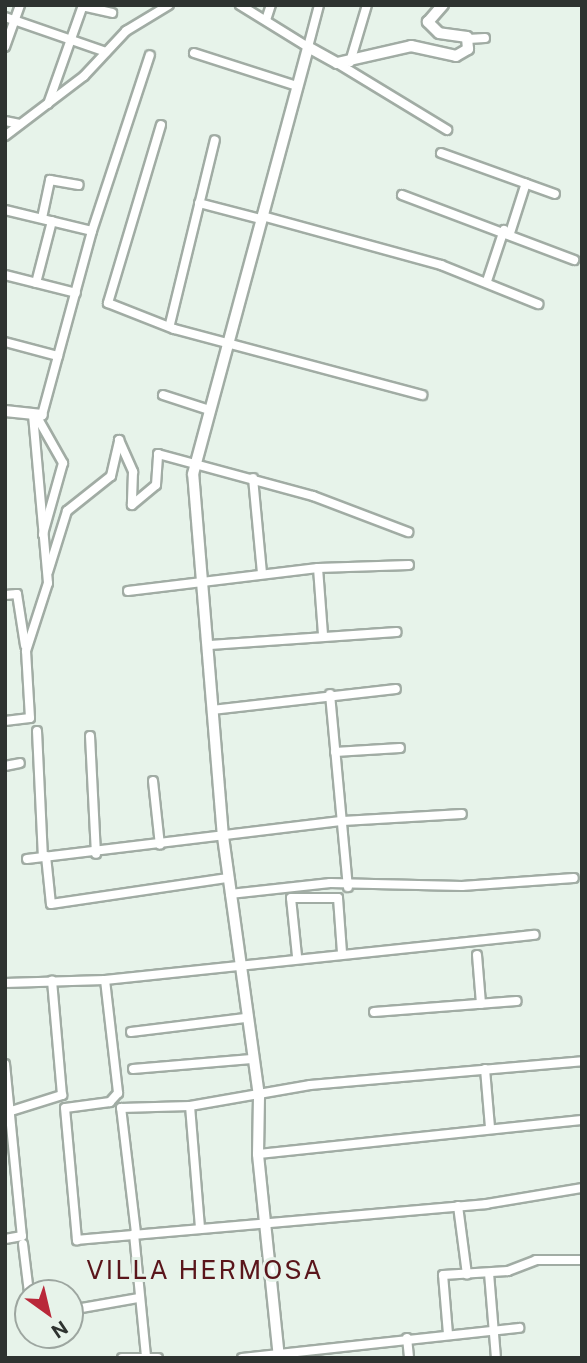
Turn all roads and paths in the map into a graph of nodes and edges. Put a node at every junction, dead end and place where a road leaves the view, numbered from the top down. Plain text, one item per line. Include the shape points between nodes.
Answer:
1 (20, 5) edge
2 (169, 5) edge
3 (240, 5) edge
4 (271, 5) edge
5 (319, 5) edge
6 (367, 5) edge
7 (443, 5) edge
8 (82, 6) edge
9 (113, 13) dead end
10 (5, 17) edge
11 (266, 20) junction
12 (15, 21) junction
13 (72, 37) junction
14 (485, 38) dead end
15 (468, 39) junction
16 (5, 47) edge
17 (308, 47) junction
18 (106, 52) junction
19 (194, 53) dead end
20 (150, 55) dead end
21 (350, 62) junction
22 (337, 63) junction
23 (297, 86) junction
24 (48, 104) junction
25 (5, 121) edge
26 (20, 124) junction
27 (161, 125) dead end
28 (447, 130) dead end
29 (5, 136) edge
30 (215, 140) dead end
31 (440, 153) dead end
32 (526, 183) junction
33 (79, 185) dead end
34 (555, 194) dead end
35 (402, 195) dead end
36 (199, 203) junction
37 (5, 210) edge
38 (42, 218) junction
39 (261, 218) junction
40 (52, 221) junction
41 (92, 231) junction
42 (507, 232) junction
43 (574, 260) dead end
44 (5, 275) edge
45 (487, 281) junction
46 (36, 283) junction
47 (76, 293) junction
48 (537, 304) dead end
49 (170, 324) junction
50 (226, 341) junction
51 (5, 342) edge
52 (58, 356) junction
53 (163, 395) dead end
54 (422, 395) dead end
55 (206, 409) junction
56 (5, 411) edge
57 (37, 416) junction
58 (195, 463) junction
59 (253, 478) junction
60 (408, 532) dead end
61 (43, 534) junction
62 (409, 565) dead end
63 (318, 568) junction
64 (48, 572) junction
65 (262, 573) junction
66 (202, 581) junction
67 (128, 591) dead end
68 (5, 595) edge
69 (397, 632) dead end
70 (323, 634) junction
71 (211, 645) junction
72 (26, 651) junction
73 (396, 689) dead end
74 (330, 694) junction
75 (212, 710) junction
76 (5, 721) edge
77 (37, 730) dead end
78 (90, 736) dead end
79 (400, 748) dead end
80 (335, 752) junction
81 (20, 763) dead end
82 (5, 766) edge
83 (153, 781) dead end
84 (462, 814) dead end
85 (343, 821) junction
86 (223, 837) junction
87 (160, 845) junction
88 (96, 854) junction
89 (44, 856) junction
90 (27, 859) dead end
91 (228, 878) junction
92 (574, 878) dead end
93 (348, 887) junction
94 (230, 894) junction
95 (535, 935) dead end
96 (342, 953) junction
97 (477, 955) dead end
98 (297, 956) junction
99 (238, 964) junction
100 (52, 980) junction
101 (105, 980) junction
102 (5, 983) edge
103 (517, 1001) dead end
104 (481, 1004) junction
105 (374, 1012) dead end
106 (245, 1018) junction
107 (131, 1032) dead end
108 (252, 1059) junction
109 (582, 1060) edge
110 (5, 1063) edge
111 (133, 1069) dead end
112 (485, 1069) junction
113 (259, 1096) junction
114 (190, 1106) junction
115 (8, 1112) edge
116 (582, 1120) edge
117 (491, 1127) junction
118 (258, 1154) junction
119 (582, 1188) edge
120 (458, 1206) junction
121 (266, 1226) junction
122 (200, 1228) junction
123 (135, 1234) junction
124 (5, 1239) edge
125 (23, 1244) dead end
126 (582, 1260) edge
127 (489, 1273) junction
128 (467, 1274) junction
129 (27, 1279) edge
130 (138, 1298) junction
131 (84, 1308) edge
132 (519, 1328) dead end
133 (494, 1330) junction
134 (448, 1334) junction
135 (407, 1338) junction
136 (279, 1354) edge
137 (146, 1356) edge
138 (122, 1358) edge
139 (158, 1358) edge
140 (242, 1358) edge
141 (409, 1358) edge
142 (496, 1358) edge

1 - 12 street
2 - 18 street via 131,27
3 - 11 street
4 - 11 street
5 - 17 street
6 - 21 street
7 - 15 street via 429,26
8 - 9 street
8 - 13 street
10 - 12 street
11 - 17 street
12 - 13 street
12 - 16 street
13 - 18 street
13 - 24 street
14 - 15 street
15 - 21 street via 468,49 456,56 411,46
17 - 22 street
17 - 23 street
18 - 24 street
19 - 23 street
20 - 41 street
21 - 22 street
22 - 28 street
23 - 39 street
24 - 26 street
25 - 26 street
26 - 29 street
27 - 49 street via 108,303
30 - 36 street
31 - 32 street
32 - 34 street
32 - 42 street
33 - 38 street via 50,180
35 - 42 street
36 - 39 street
36 - 49 street
37 - 38 street
38 - 40 street
39 - 45 street
39 - 50 street
40 - 41 street
40 - 46 street
41 - 47 street
42 - 43 street
42 - 45 street
44 - 46 street
45 - 48 street
46 - 47 street
47 - 52 street
49 - 50 street
50 - 54 street
50 - 55 street
51 - 52 street
52 - 57 street
53 - 55 street
55 - 58 street
56 - 57 street
57 - 61 street
57 - 61 street via 63,463
58 - 59 street
58 - 64 street via 158,454 156,485 132,505 134,471 119,440 111,476 67,511
58 - 66 street
59 - 60 street
59 - 65 street
61 - 64 street
62 - 63 street
63 - 65 street
63 - 70 street
64 - 72 street
65 - 66 street
66 - 67 street
66 - 71 street
68 - 72 street via 17,594
69 - 70 street
70 - 71 street
71 - 75 street
72 - 76 street via 30,718
73 - 74 street
74 - 75 street
74 - 80 street
75 - 86 street
77 - 89 street
78 - 88 street
79 - 80 street
80 - 85 street
81 - 82 street
83 - 87 street
84 - 85 street
85 - 86 street
85 - 93 street
86 - 87 street
86 - 91 street
87 - 88 street
88 - 89 street
89 - 90 street
89 - 91 street via 51,904
91 - 94 street
92 - 93 street
93 - 94 street
94 - 99 street
95 - 96 street
96 - 98 street
96 - 98 street via 338,898 291,898
97 - 104 street
98 - 99 street
99 - 101 street
99 - 106 street
100 - 101 street
100 - 102 street
100 - 115 street via 62,1096
101 - 123 street via 118,1093 110,1102 65,1108 77,1240
103 - 104 street
104 - 105 street
106 - 107 street
106 - 108 street
108 - 111 street
108 - 113 street
109 - 112 street
110 - 115 street
112 - 113 street
112 - 117 street
113 - 114 street
113 - 118 street
114 - 122 street
114 - 123 street via 121,1108
115 - 124 street via 22,1236
116 - 117 street
117 - 118 street
118 - 121 street
119 - 120 street
120 - 121 street
120 - 128 street
121 - 122 street
121 - 136 street
122 - 123 street
123 - 130 street
125 - 129 street
126 - 127 street via 536,1260
127 - 128 street
127 - 133 street
128 - 134 street via 443,1275
130 - 131 street
130 - 137 street
132 - 133 street
133 - 134 street
133 - 142 street
134 - 135 street
135 - 136 street
135 - 141 street
136 - 140 street
137 - 138 street
137 - 139 street

